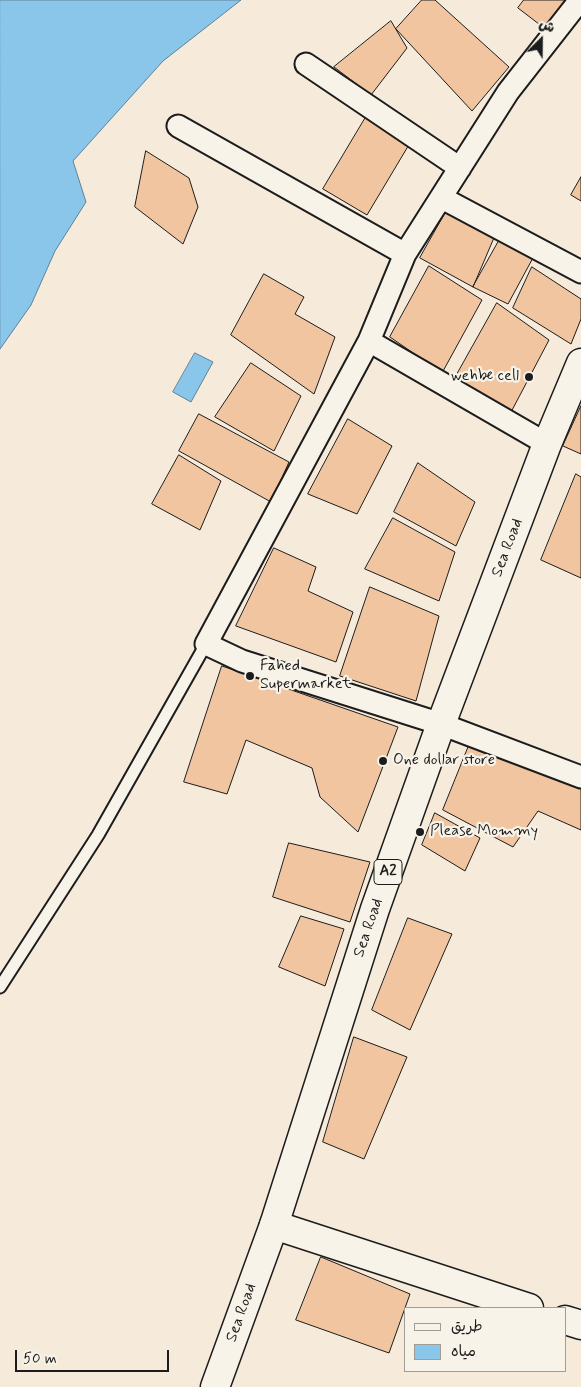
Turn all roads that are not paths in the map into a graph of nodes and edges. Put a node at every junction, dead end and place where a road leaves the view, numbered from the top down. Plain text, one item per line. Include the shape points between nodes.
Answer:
1 (580, 0) edge
2 (306, 64) dead end
3 (178, 126) dead end
4 (460, 168) junction
5 (442, 198) junction
6 (405, 254) junction
7 (581, 272) edge
8 (369, 340) junction
9 (581, 363) edge
10 (547, 444) junction
11 (206, 644) junction
12 (441, 724) junction
13 (581, 777) edge
14 (0, 987) edge
15 (274, 1225) junction
16 (526, 1307) edge
17 (566, 1320) edge
18 (581, 1325) edge
19 (215, 1387) edge

1 - 4 street via 508,92
2 - 4 street
3 - 6 street
4 - 5 street
5 - 6 street
5 - 7 street
6 - 8 street
8 - 10 street
8 - 11 street
9 - 10 main road, Sea Road / A2
10 - 12 main road, Sea Road / A2
11 - 12 street via 242,661
11 - 14 lane via 98,835
12 - 13 street
12 - 15 main road, Sea Road / A2 via 369,927
15 - 16 main road
15 - 19 main road, Sea Road / A2
17 - 18 main road

